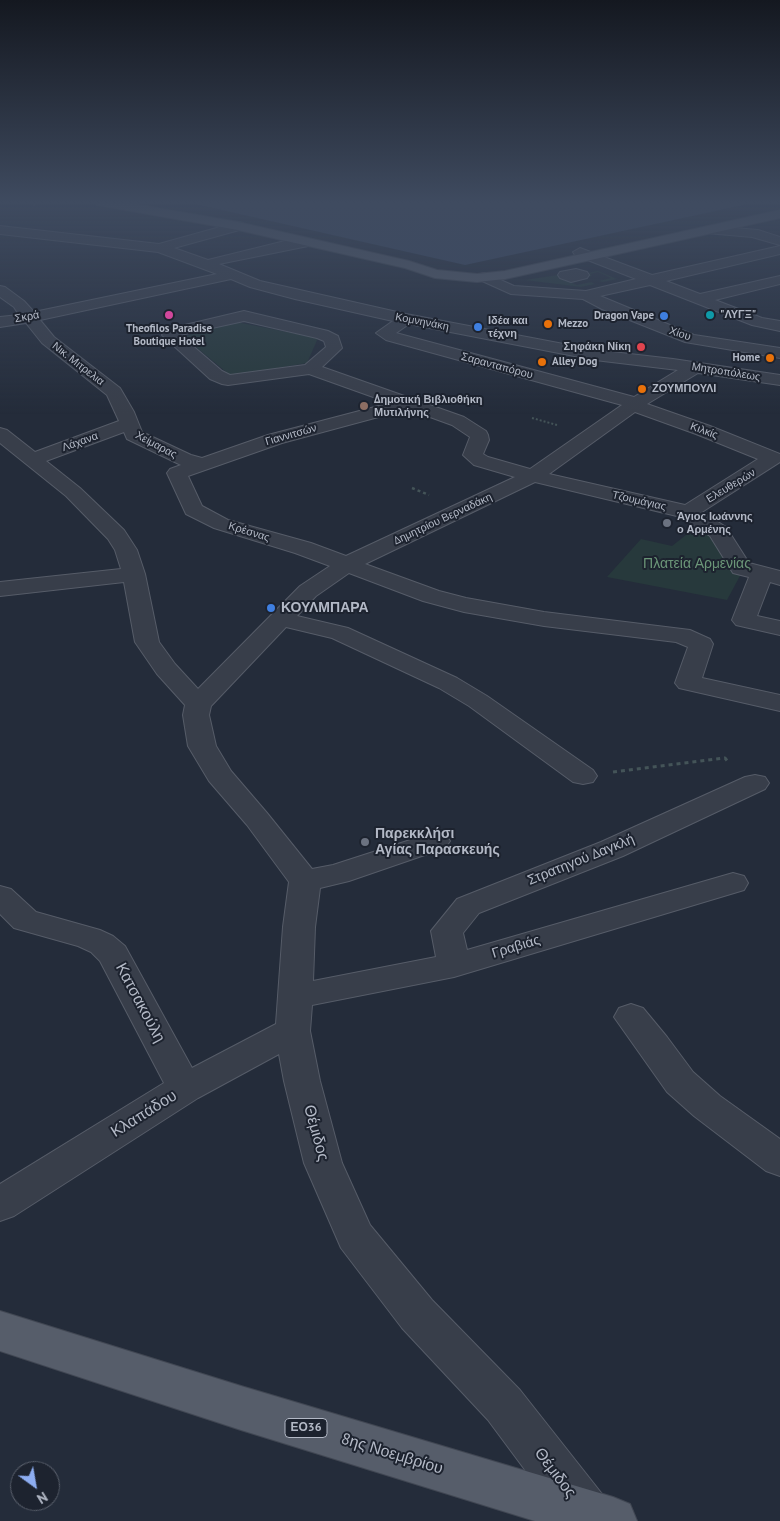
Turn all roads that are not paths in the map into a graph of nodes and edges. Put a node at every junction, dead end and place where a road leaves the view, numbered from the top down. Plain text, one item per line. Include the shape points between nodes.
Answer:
1 (223, 272) edge
2 (429, 272) edge
3 (517, 272) edge
4 (629, 272) edge
5 (687, 272) edge
6 (230, 275) junction
7 (485, 277) junction
8 (780, 280) edge
9 (651, 281) junction
10 (578, 286) junction
11 (0, 290) edge
12 (300, 296) junction
13 (698, 299) junction
14 (28, 318) junction
15 (252, 318) junction
16 (406, 319) junction
17 (0, 322) edge
18 (775, 322) edge
19 (733, 330) junction
20 (692, 339) junction
21 (780, 340) edge
22 (780, 353) edge
23 (673, 364) junction
24 (310, 369) junction
25 (780, 380) edge
26 (407, 404) junction
27 (634, 405) junction
28 (127, 418) junction
29 (703, 430) junction
30 (751, 430) dead end
31 (0, 434) edge
32 (773, 458) joint
33 (32, 460) junction
34 (200, 463) junction
35 (177, 473) joint
36 (533, 476) junction
37 (688, 512) junction
38 (345, 565) junction
39 (134, 574) junction
40 (764, 575) edge
41 (0, 589) edge
42 (281, 619) junction
43 (780, 628) edge
44 (780, 702) edge
45 (198, 704) junction
46 (743, 775) road end
47 (583, 776) road end
48 (435, 841) dead end
49 (305, 881) junction
50 (732, 882) dead end
51 (0, 896) edge
52 (454, 965) junction
53 (294, 1013) junction
54 (631, 1017) dead end
55 (185, 1088) junction
56 (780, 1160) edge
57 (0, 1204) edge
58 (0, 1331) edge
59 (599, 1516) edge

1 - 6 street, Κομνηνάκη
2 - 7 main road
3 - 7 main road
4 - 9 street
5 - 9 street
6 - 12 street, Κομνηνάκη
6 - 14 street, Σκρά
7 - 10 street via 510,290
8 - 13 street
9 - 10 street
9 - 13 street
10 - 20 street, Χίου via 615,310
11 - 14 street, Νικ. Μιτρελια via 19,304
12 - 15 street
12 - 16 street, Κομνηνάκη
13 - 18 street via 758,322
14 - 17 street, Σκρά
14 - 28 street, Νικ. Μιτρελια via 48,340 114,392
15 - 24 street via 332,339 334,348
15 - 24 street via 239,317 170,335 223,379 238,380
16 - 23 street, Κομνηνάκη via 595,355
16 - 27 street, Σαρανταπόρου via 384,333 392,338
18 - 19 street
19 - 20 street
19 - 21 street
20 - 22 street, Χίου
20 - 23 street via 670,356
23 - 25 street, Μητροπόλεως
23 - 27 street, Δημητρίου Βερναδάκη via 692,369
24 - 26 street
26 - 34 street, Γιαννιτσών via 275,439
26 - 36 street, Τζουμάγιας via 458,421 474,432 480,437 474,458
27 - 29 street, Κιλκίς
27 - 36 street, Δημητρίου Βερναδάκη
28 - 33 street, Λάχανα
28 - 34 street, Χείμαρας via 139,439 185,460
29 - 30 street via 719,422
29 - 32 street, Κιλκίς
31 - 33 street
32 - 37 street, Ελευθερών
33 - 39 street via 73,492 116,535 126,550
34 - 35 street, Γιαννιτσών
35 - 38 street, Κρέσνας via 193,510 221,524 303,548
36 - 37 street, Τζουμάγιας
36 - 38 street, Δημητρίου Βερναδάκη
37 - 40 street, Τζουμάγιας via 718,532 738,564
38 - 42 street, Δημητρίου Βερναδάκη via 308,591
38 - 44 street, Κρέσνας via 464,605 544,619 681,635 701,644 688,683
39 - 41 street
39 - 45 street via 147,642
40 - 43 street via 744,620
42 - 45 street, Δημητρίου Βερναδάκη
42 - 47 street via 340,633 448,683
45 - 49 street via 196,715 202,746 219,775 258,819
46 - 52 street, Στρατηγού Δαγκλή via 612,849 468,906 447,931
48 - 49 street via 338,874
49 - 53 street, Θέμιδος
50 - 52 street, Γραβιάς
51 - 55 street, Κατσακούλη via 25,920 89,938 113,954
52 - 53 street, Γραβιάς
53 - 55 street, Κλαπάδου
53 - 59 street, Θέμιδος via 302,1081 323,1163 355,1236 417,1314 504,1405
54 - 56 street via 680,1082
55 - 57 street, Κλαπάδου
58 - 59 main road, 8ης Νοεμβρίου / ΕΟ36

